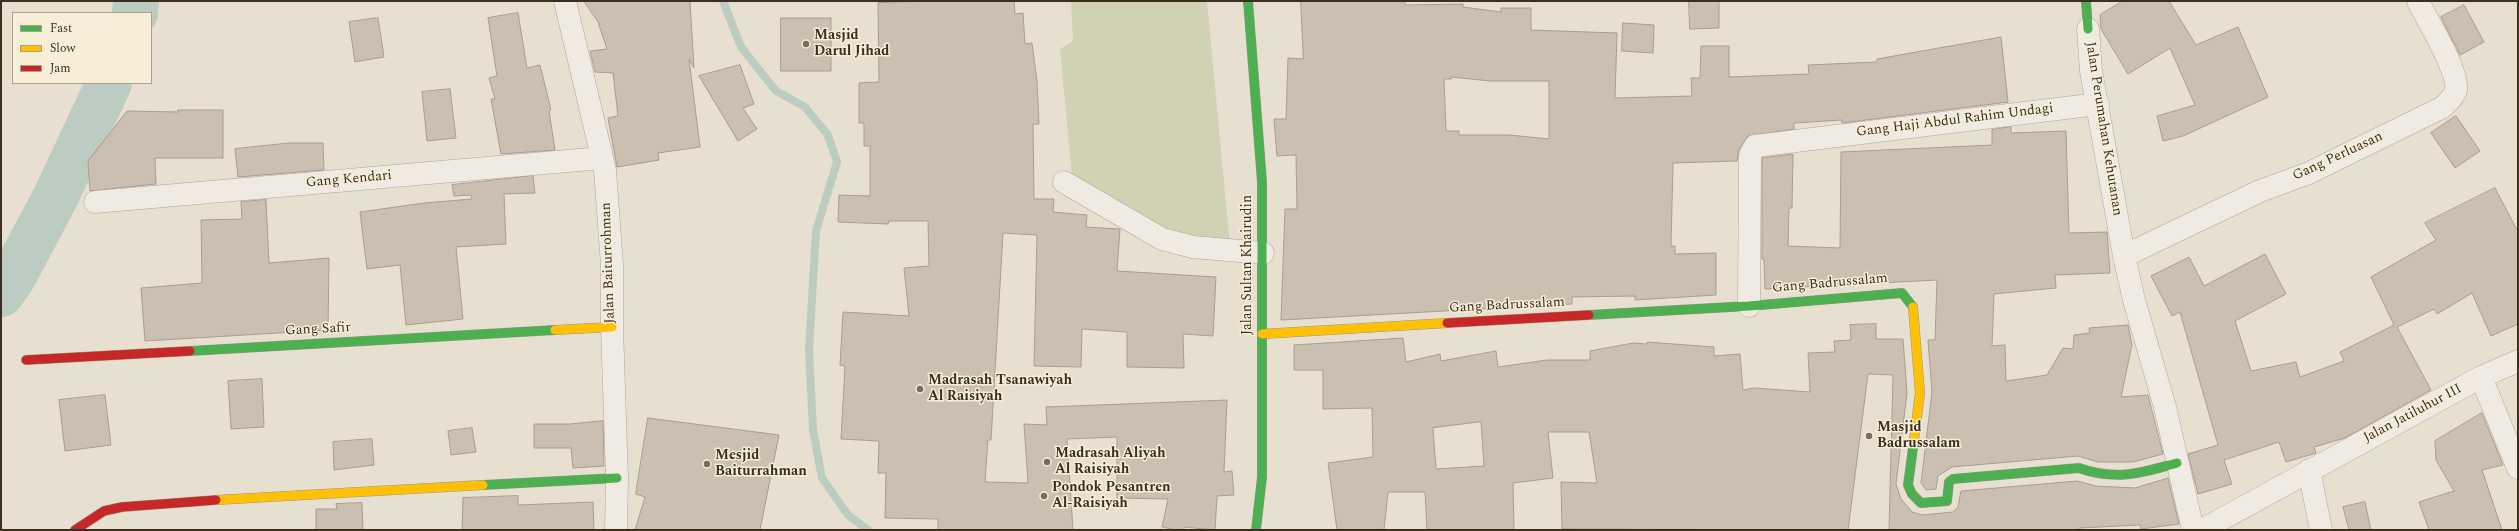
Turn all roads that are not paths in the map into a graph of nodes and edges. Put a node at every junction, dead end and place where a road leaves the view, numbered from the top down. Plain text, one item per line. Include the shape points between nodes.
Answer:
1 (565, 1) edge
2 (1248, 1) edge
3 (2086, 1) edge
4 (2418, 1) edge
5 (2088, 29) joint
6 (2098, 104) junction
7 (602, 158) junction
8 (1064, 182) dead end
9 (95, 202) dead end
10 (1263, 253) junction
11 (2124, 256) junction
12 (1749, 306) junction
13 (612, 328) junction
14 (1262, 334) junction
15 (26, 360) dead end
16 (2518, 361) edge
17 (2481, 377) junction
18 (2177, 463) junction
19 (2518, 468) edge
20 (2309, 470) junction
21 (618, 478) junction
22 (74, 530) edge
23 (616, 530) edge
24 (1256, 530) edge
25 (2193, 530) edge
26 (2202, 530) edge
27 (2321, 530) edge

1 - 7 street, Jalan Baiturrohman
2 - 10 street, Jalan Sultan Khairudin via 1262,182
3 - 5 street, Jalan Perumahan Kehutanan
4 - 11 street, Gang Perluasan via 2456,82 2456,91 2447,104 2309,173 2260,191
5 - 6 street, Jalan Perumahan Kehutanan via 2091,70
6 - 11 street, Jalan Perumahan Kehutanan
6 - 12 street, Gang Haji Abdul Rahim Undagi via 1811,138 1752,148
7 - 9 street, Gang Kendari
7 - 13 street, Jalan Baiturrohman via 612,265
8 - 10 street via 1162,239 1193,247
10 - 14 street, Jalan Sultan Khairudin
11 - 18 street, Jalan Perumahan Kehutanan via 2165,407
12 - 14 street, Gang Badrussalam
12 - 18 street, Gang Badrussalam via 1890,292 1902,293 1910,298 1914,306 1920,393 1908,484 1921,503 1946,502 1953,479 2079,468 2096,474 2135,475
13 - 15 street, Gang Safir
13 - 21 street, Jalan Baiturrohman
14 - 24 street, Jalan Sultan Khairudin via 1262,477
16 - 17 street, Jalan Jatiluhur III
17 - 19 street
17 - 20 street, Jalan Jatiluhur III
18 - 25 street, Jalan Perumahan Kehutanan
20 - 26 street, Jalan Jatiluhur III
20 - 27 street
21 - 22 street via 291,494 122,507 104,511
21 - 23 street, Jalan Baiturrohman

